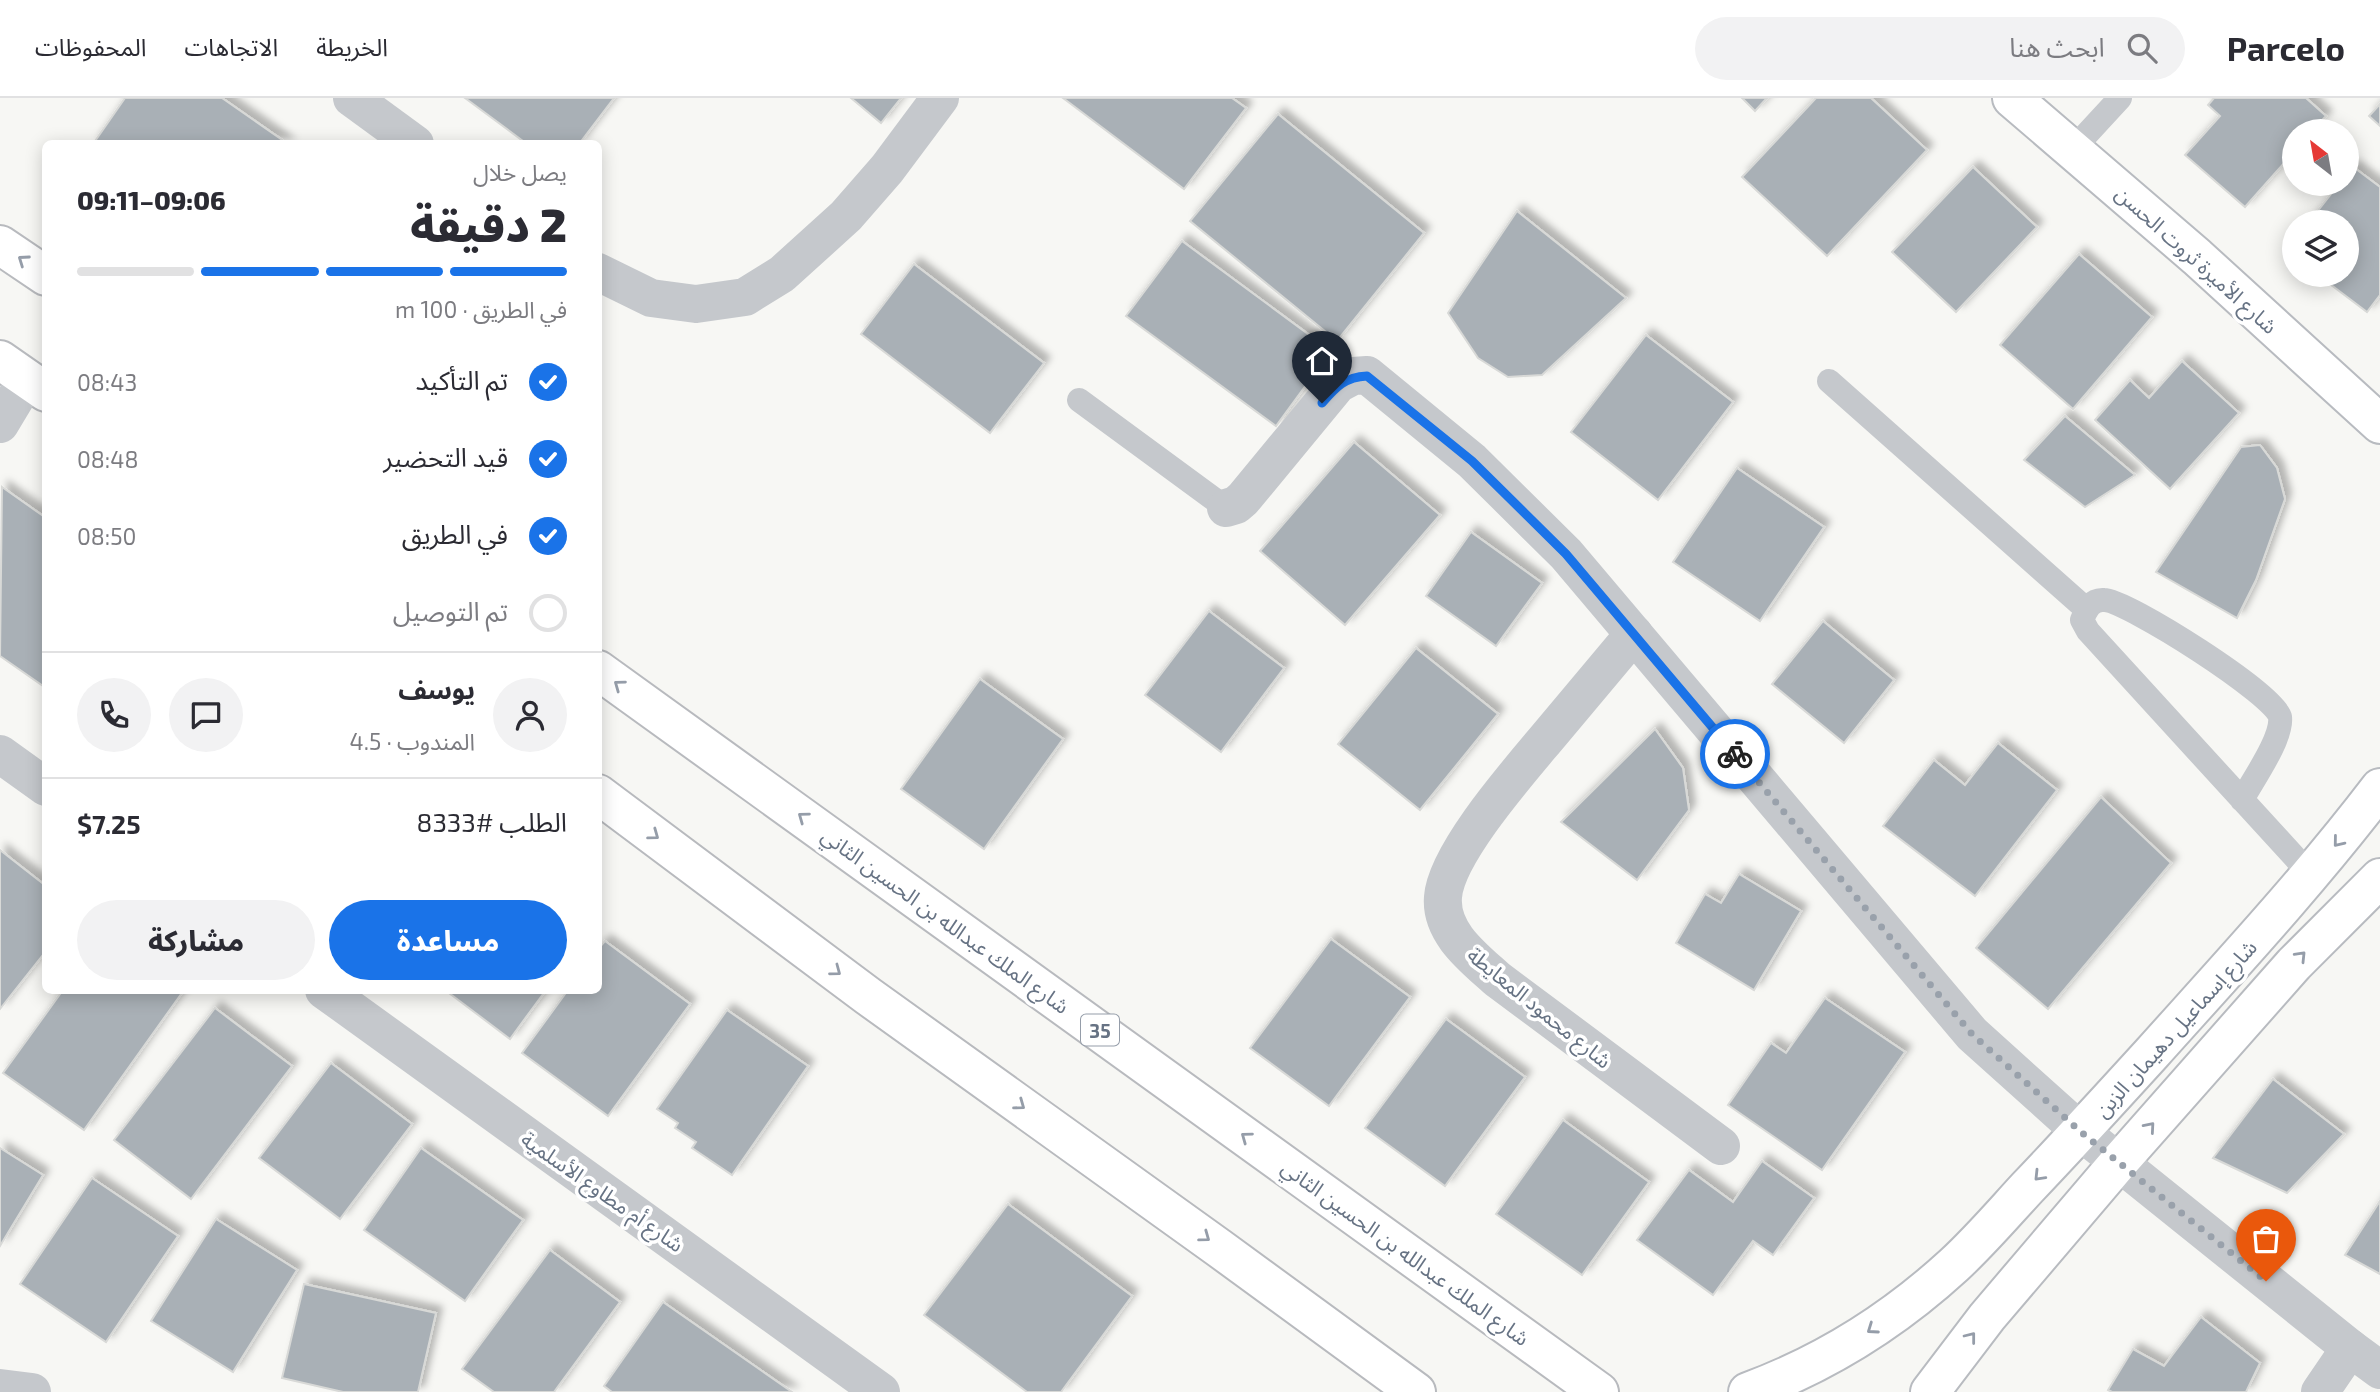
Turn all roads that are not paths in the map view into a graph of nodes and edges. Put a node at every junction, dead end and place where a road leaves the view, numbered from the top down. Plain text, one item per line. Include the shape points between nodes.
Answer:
1 (352, 98) edge
2 (940, 98) edge
3 (2012, 98) edge
4 (2120, 98) edge
5 (410, 140) edge
6 (2073, 149) junction
7 (0, 245) edge
8 (42, 273) edge
9 (602, 274) edge
10 (24, 377) edge
11 (1829, 381) dead end
12 (1079, 400) dead end
13 (0, 424) edge
14 (2380, 424) edge
15 (1226, 508) joint
16 (2086, 609) junction
17 (1634, 634) junction
18 (602, 673) edge
19 (0, 754) edge
20 (42, 784) edge
21 (2380, 788) edge
22 (602, 797) edge
23 (2242, 800) junction
24 (2311, 875) junction
25 (2380, 878) edge
26 (330, 994) edge
27 (2081, 1132) junction
28 (1721, 1146) dead end
29 (2119, 1162) junction
30 (2365, 1359) edge
31 (0, 1388) edge
32 (32, 1392) edge
33 (881, 1392) edge
34 (1416, 1392) edge
35 (1599, 1392) edge
36 (1748, 1392) edge
37 (1930, 1392) edge
38 (2320, 1392) edge

1 - 5 street
2 - 9 street via 846,216 782,274 746,297 696,304 651,298
3 - 6 main road, شارع الأميرة ثروت الحسن
4 - 6 lane
6 - 14 main road, شارع الأميرة ثروت الحسن
8 -> 7 main road
10 - 13 street
11 - 16 lane
12 - 15 lane
15 - 17 street via 1242,499 1338,384 1353,376 1367,376 1472,461 1566,554
16 - 23 lane via 2082,620 2094,639
16 - 23 lane via 2104,599 2124,606 2197,649 2273,705 2280,716 2280,729
17 - 27 street via 1972,1034
17 - 28 street, شارع محمود المعايطة via 1465,842 1442,898 1452,934 1488,971
35 -> 18 main road, شارع الملك عبدالله بن الحسين الثاني / 35
19 - 20 street
21 -> 24 main road, شارع إسماعيل دهيمان الزبن
22 -> 34 main road via 868,996
23 - 24 lane
24 - 27 main road, شارع إسماعيل دهيمان الزبن
29 -> 25 main road via 2294,964
26 - 33 street, شارع أم مطاوع الأسلمية
27 - 29 street
27 -> 36 main road, شارع إسماعيل دهيمان الزبن via 1954,1265 1901,1308 1809,1367
29 - 30 street
37 -> 29 main road via 1987,1317
30 - 38 street
31 - 32 street

